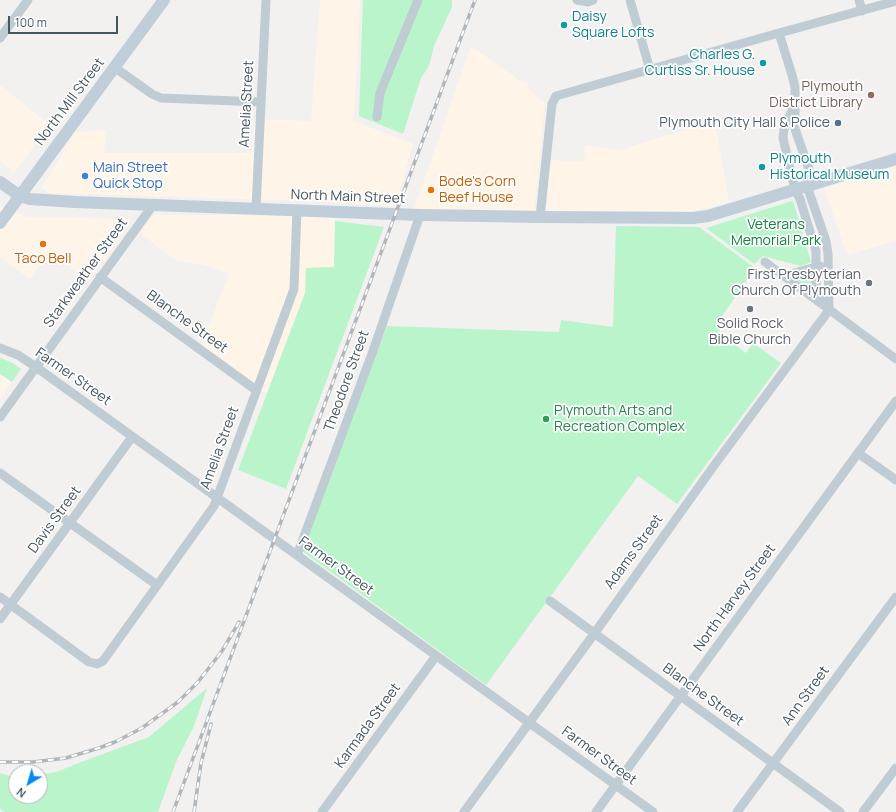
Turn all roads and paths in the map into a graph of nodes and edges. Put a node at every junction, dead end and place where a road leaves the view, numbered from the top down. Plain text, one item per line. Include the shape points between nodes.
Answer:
1 (28, 0) edge
2 (164, 0) edge
3 (266, 0) edge
4 (418, 0) edge
5 (577, 0) edge
6 (593, 0) edge
7 (630, 0) edge
8 (859, 0) edge
9 (896, 1) edge
10 (862, 10) junction
11 (779, 33) junction
12 (0, 38) edge
13 (114, 67) junction
14 (650, 70) junction
15 (261, 102) junction
16 (794, 106) junction
17 (377, 117) dead end
18 (896, 159) edge
19 (0, 182) edge
20 (801, 188) junction
21 (20, 196) junction
22 (153, 205) junction
23 (256, 208) junction
24 (297, 210) junction
25 (420, 215) junction
26 (540, 217) junction
27 (0, 223) edge
28 (765, 262) dead end
29 (828, 265) junction
30 (816, 267) junction
31 (783, 276) junction
32 (100, 277) junction
33 (829, 310) junction
34 (0, 348) edge
35 (896, 359) edge
36 (36, 367) junction
37 (256, 390) junction
38 (896, 401) edge
39 (0, 417) edge
40 (132, 437) junction
41 (858, 453) junction
42 (0, 472) edge
43 (896, 480) edge
44 (217, 498) junction
45 (70, 522) junction
46 (297, 555) junction
47 (157, 585) junction
48 (0, 597) edge
49 (896, 597) edge
50 (550, 601) dead end
51 (11, 605) junction
52 (0, 619) edge
53 (594, 634) junction
54 (436, 656) junction
55 (681, 696) junction
56 (529, 722) junction
57 (774, 763) junction
58 (896, 768) edge
59 (616, 785) junction
60 (322, 812) edge
61 (464, 812) edge
62 (596, 812) edge
63 (653, 812) edge
64 (738, 812) edge
65 (840, 812) edge
66 (863, 812) edge

1 - 12 street
2 - 13 main road, North Mill Street
3 - 15 street, Amelia Street
4 - 17 street via 380,93
5 - 6 street
7 - 14 street
8 - 10 street
9 - 10 street
10 - 11 street
11 - 14 street
11 - 16 street via 795,87
13 - 15 street via 161,98
13 - 21 main road, North Mill Street
14 - 26 street via 559,94 552,101
15 - 23 street, Amelia Street
16 - 20 street via 795,129 810,169
16 - 20 street via 783,138
18 - 20 main road, North Main Street
19 - 21 main road
20 - 26 main road, North Main Street via 708,216 693,218
20 - 29 street via 826,241
20 - 30 street via 800,199 816,251
21 - 22 main road, North Main Street via 30,199
21 - 27 main road, North Mill Street
22 - 23 main road, North Main Street
22 - 32 street, Starkweather Street
23 - 24 main road, North Main Street
24 - 25 main road, North Main Street
24 - 37 street, Amelia Street via 294,289
25 - 26 main road, North Main Street
25 - 46 street, Theodore Street via 373,351
28 - 31 street
29 - 30 street
29 - 33 street
30 - 31 street
30 - 33 street via 817,290
31 - 33 street
32 - 36 street, Starkweather Street
32 - 37 street, Blanche Street
33 - 35 street
33 - 53 street, Adams Street
34 - 36 street, Farmer Street via 18,355
36 - 39 street, Starkweather Street
36 - 40 street, Farmer Street
37 - 44 street, Amelia Street
38 - 41 street, North Harvey Street
40 - 44 street, Farmer Street
40 - 45 street, Davis Street
41 - 43 street
41 - 55 street, North Harvey Street
42 - 45 street
44 - 46 street, Farmer Street
44 - 47 street, Amelia Street via 214,506
45 - 47 street
45 - 51 street, Davis Street
46 - 54 street, Farmer Street
47 - 51 street, Amelia Street via 103,660 97,664 90,662
48 - 51 street
49 - 57 street, Ann Street
50 - 53 street, Blanche Street
51 - 52 street, Davis Street
53 - 55 street, Blanche Street
53 - 56 street, Adams Street
54 - 56 street, Farmer Street
54 - 60 street, Karmada Street
55 - 57 street, Blanche Street
55 - 59 street, North Harvey Street
56 - 59 street, Farmer Street
56 - 61 street, Adams Street
57 - 64 street, Ann Street
57 - 65 street, Blanche Street
58 - 66 street
59 - 62 street, North Harvey Street
59 - 63 street, Farmer Street

